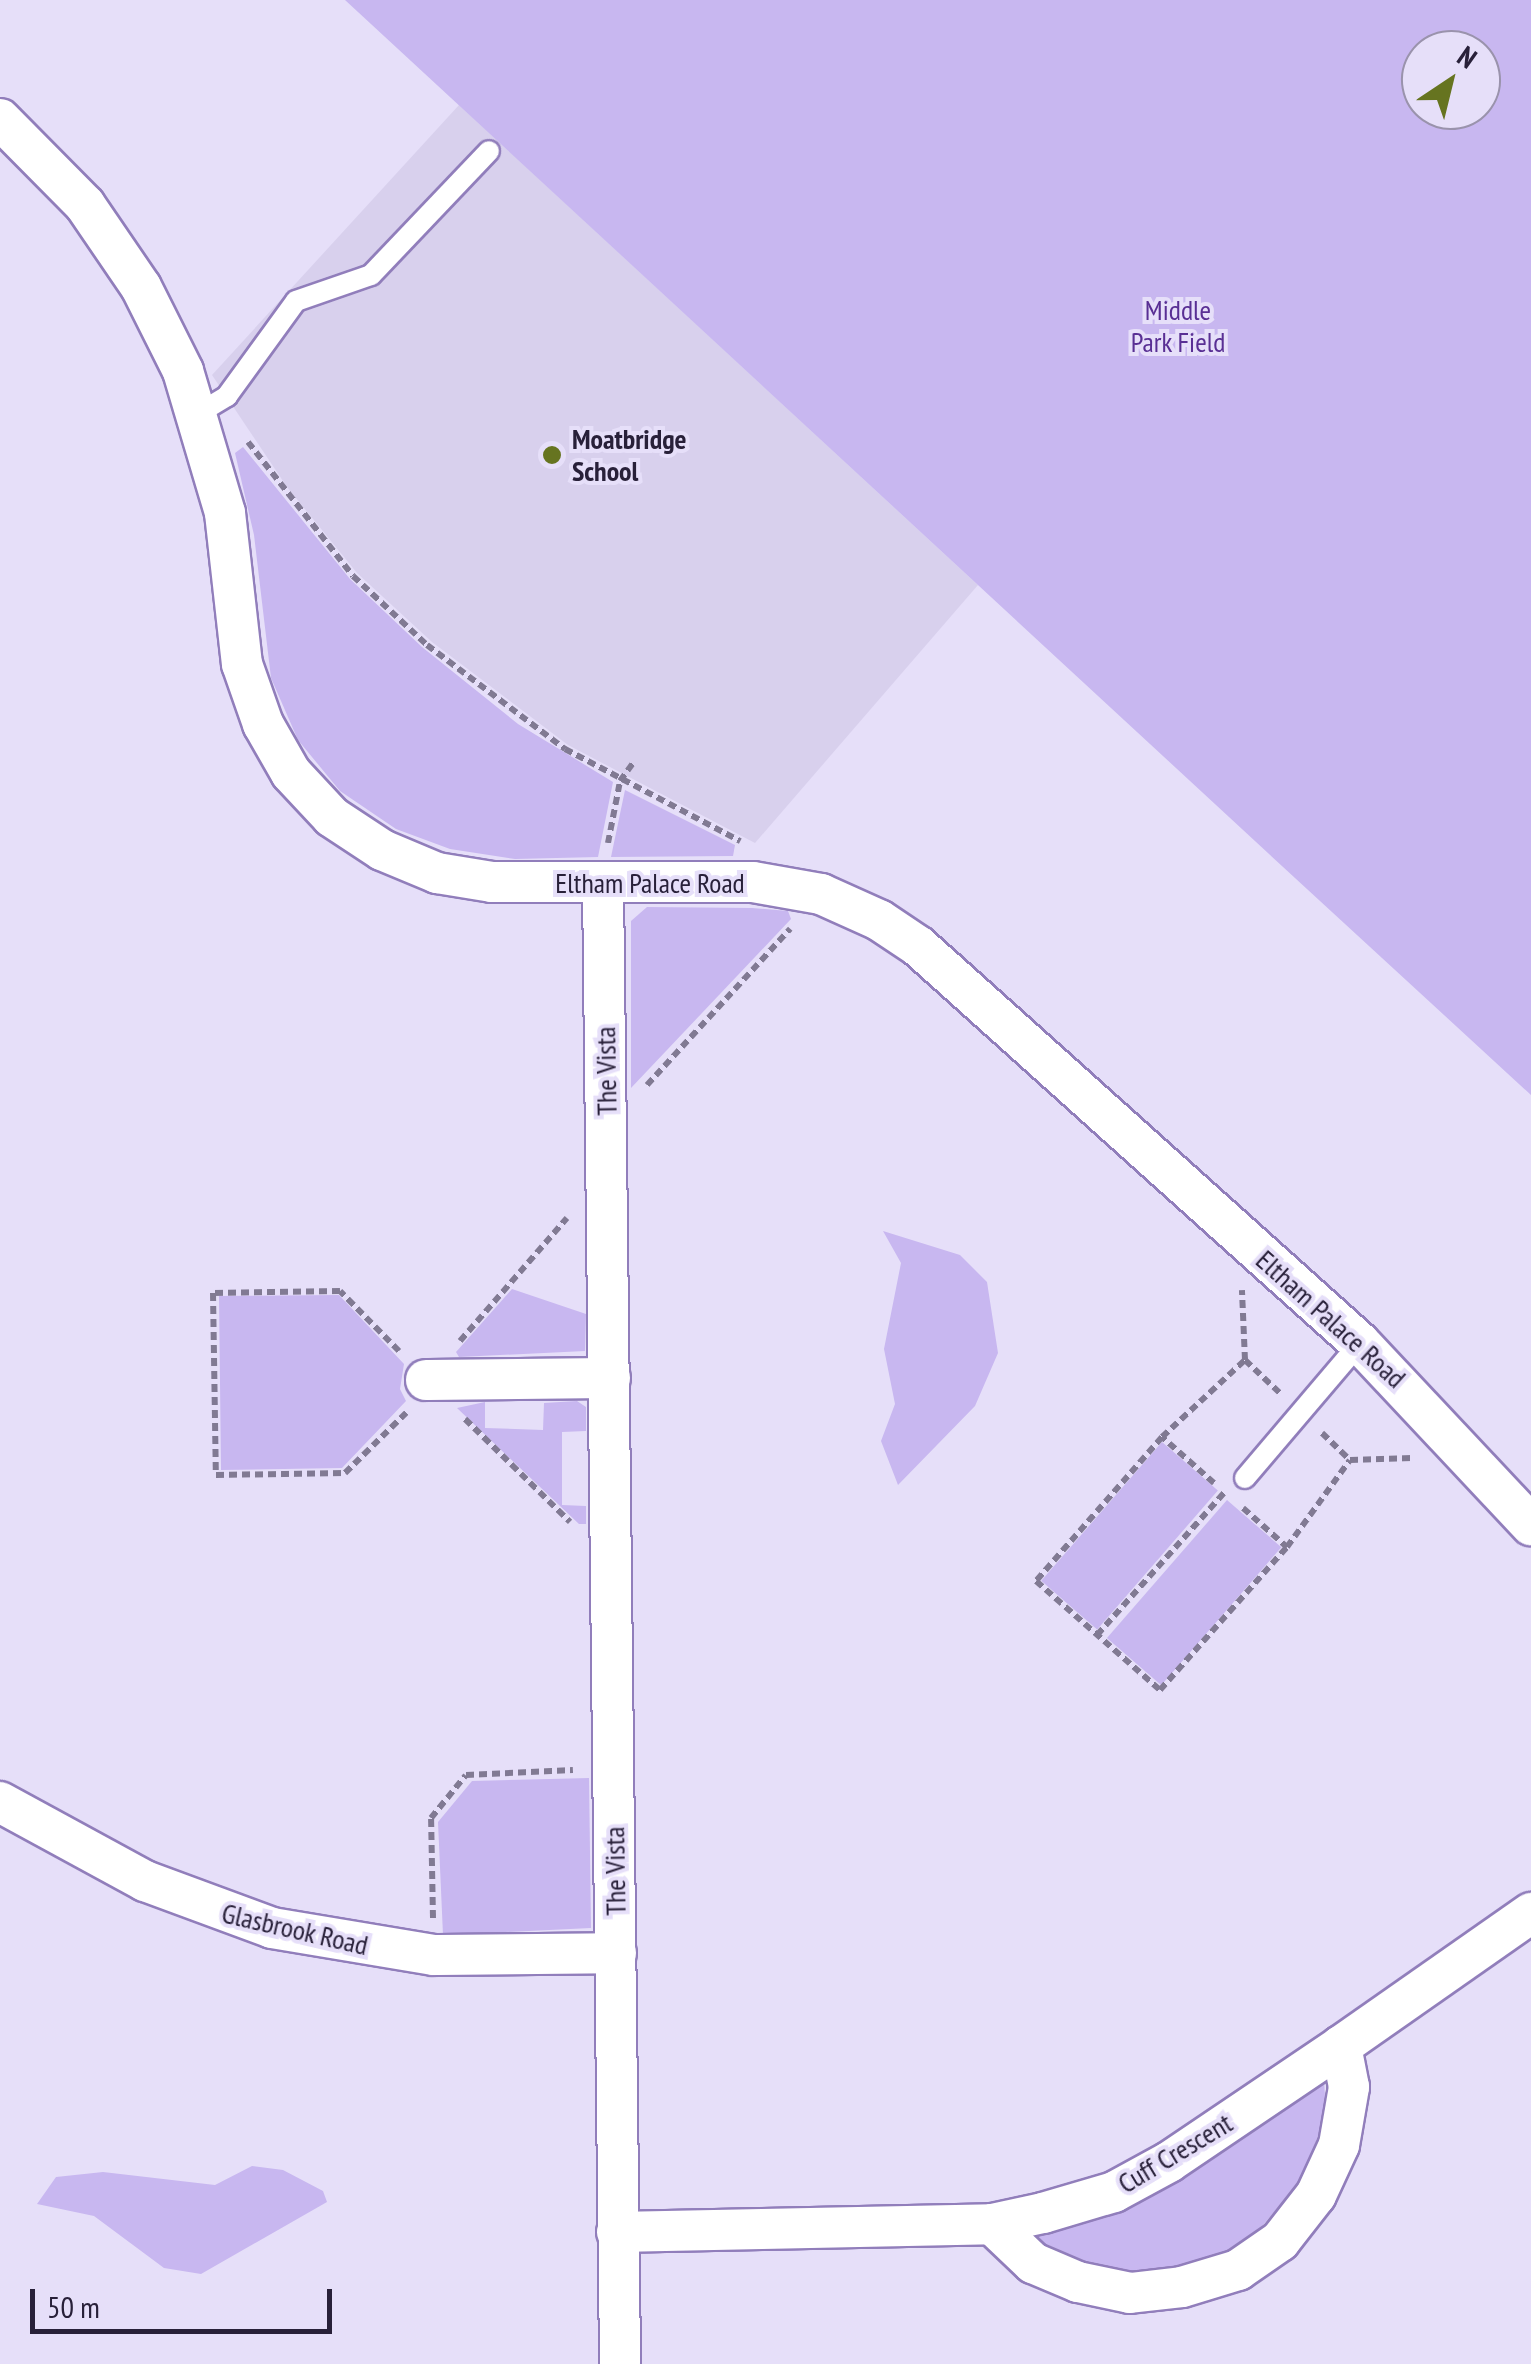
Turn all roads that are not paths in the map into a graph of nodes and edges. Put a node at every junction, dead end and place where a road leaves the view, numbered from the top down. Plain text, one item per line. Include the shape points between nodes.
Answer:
1 (0, 119) edge
2 (490, 152) dead end
3 (198, 413) junction
4 (603, 884) junction
5 (1360, 1342) junction
6 (610, 1378) junction
7 (426, 1380) dead end
8 (1245, 1478) dead end
9 (1531, 1526) edge
10 (0, 1802) edge
11 (1531, 1912) edge
12 (616, 1953) junction
13 (1342, 2046) junction
14 (992, 2224) junction
15 (617, 2232) junction
16 (620, 2364) edge

1 - 3 street, Eltham Palace Road via 85,205 141,287
2 - 3 lane via 371,274 296,301 227,396
3 - 4 street, Eltham Palace Road via 224,513 242,664 263,724 291,773 332,816 382,850 437,873 492,882
4 - 5 street, Eltham Palace Road via 753,882 821,894 918,946
4 - 6 street, The Vista
5 - 8 lane
5 - 9 street, Eltham Palace Road
6 - 7 street
6 - 12 street, The Vista
10 - 12 street, Glasbrook Road via 197,1905 272,1928 434,1954
11 - 13 street, Cuff Crescent
12 - 15 street, The Vista
13 - 14 street, Cuff Crescent via 1114,2192
13 - 14 street via 1349,2087 1339,2145 1316,2196 1280,2241 1238,2270 1130,2293 1078,2282 1033,2262
14 - 15 street, Cuff Crescent
15 - 16 street, The Vista

